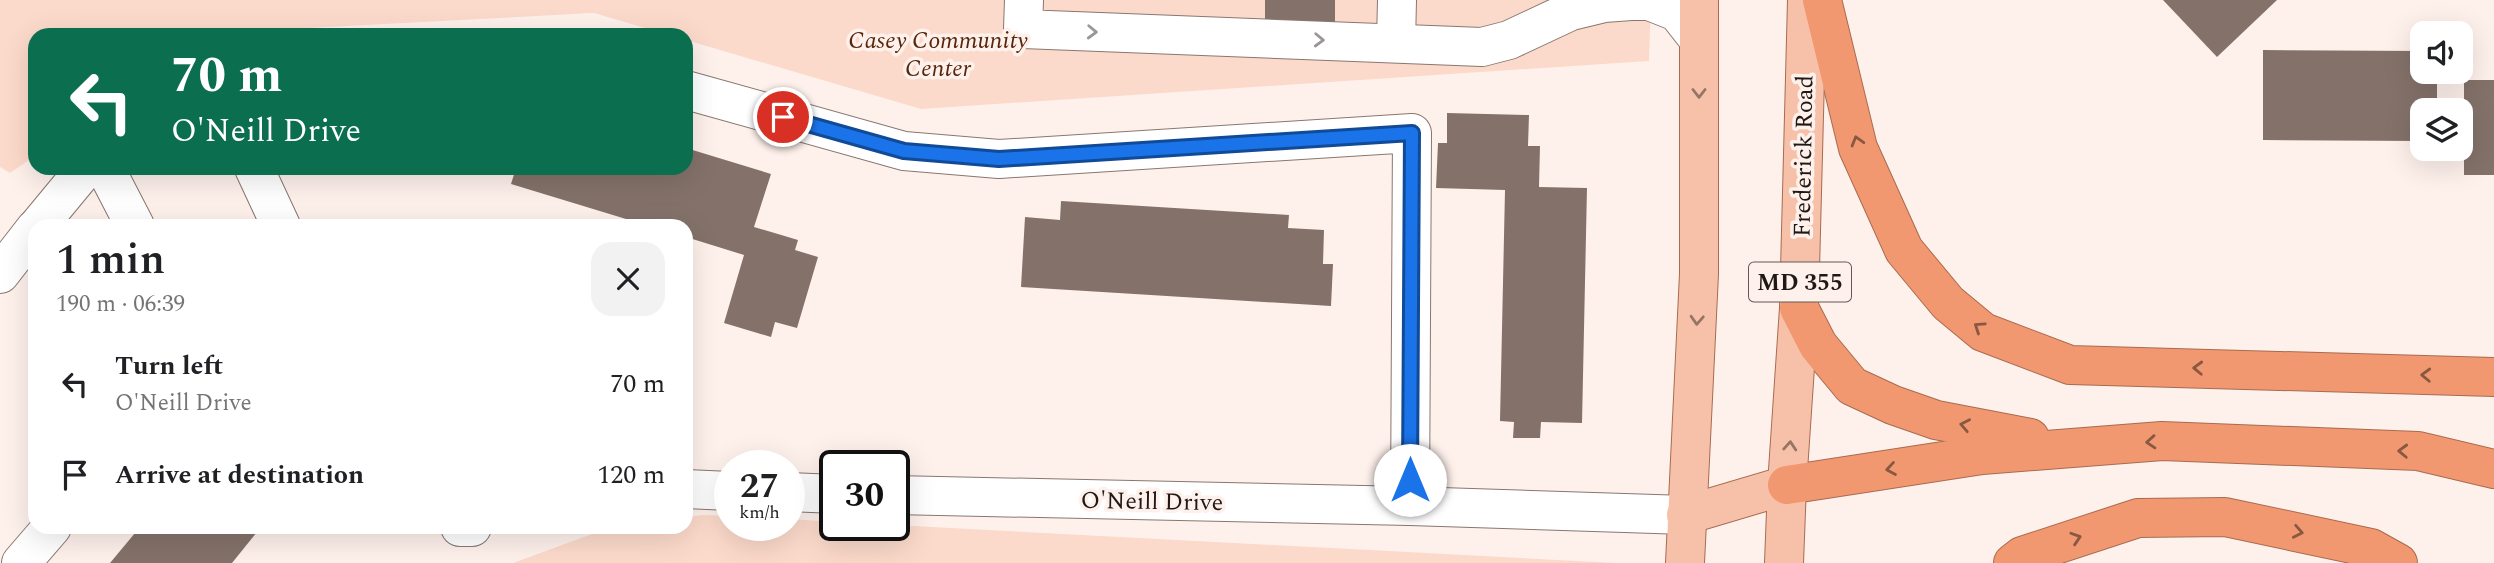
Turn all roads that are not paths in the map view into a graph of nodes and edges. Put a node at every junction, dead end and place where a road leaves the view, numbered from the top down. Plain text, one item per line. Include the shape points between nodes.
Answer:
1 (1397, 0) edge
2 (1521, 0) edge
3 (1699, 0) edge
4 (1807, 0) edge
5 (1822, 0) edge
6 (1024, 14) edge
7 (1699, 40) junction
8 (1499, 42) junction
9 (1396, 43) junction
10 (693, 92) edge
11 (80, 175) edge
12 (109, 175) edge
13 (257, 175) edge
14 (43, 219) edge
15 (131, 219) edge
16 (278, 219) edge
17 (28, 237) edge
18 (0, 274) edge
19 (1799, 308) junction
20 (2494, 377) edge
21 (2080, 447) junction
22 (2494, 469) edge
23 (1787, 485) junction
24 (693, 489) edge
25 (714, 490) edge
26 (910, 495) edge
27 (1410, 506) junction
28 (1686, 515) junction
29 (46, 534) edge
30 (21, 563) edge
31 (1685, 563) edge
32 (1784, 563) edge
33 (2013, 563) edge
34 (2398, 563) edge

1 - 9 street
2 - 8 street
3 - 7 main road
4 - 19 main road, Frederick Road / MD 355
20 -> 5 highway via 2070,365 1983,332 1948,303 1904,250 1858,148
6 -> 9 street
7 - 8 street via 1677,12 1649,1 1631,1 1571,11
7 -> 28 main road via 1699,274
8 - 9 street via 1482,47
10 - 27 street via 904,151 999,159 1412,133
11 - 14 street
12 - 15 street
13 - 16 street
17 - 18 street
21 -> 19 highway via 1936,420 1852,386 1818,345
23 -> 19 main road, Frederick Road / MD 355
22 -> 21 highway via 2418,451 2162,441
21 -> 23 highway via 1982,455
23 - 28 main road, O'Neill Drive
23 - 32 main road, Frederick Road / MD 355
24 - 25 street
26 - 27 street, O'Neill Drive
27 - 28 street, O'Neill Drive
28 - 31 main road
29 - 30 street
33 -> 34 highway via 2022,556 2138,518 2225,517 2371,548

